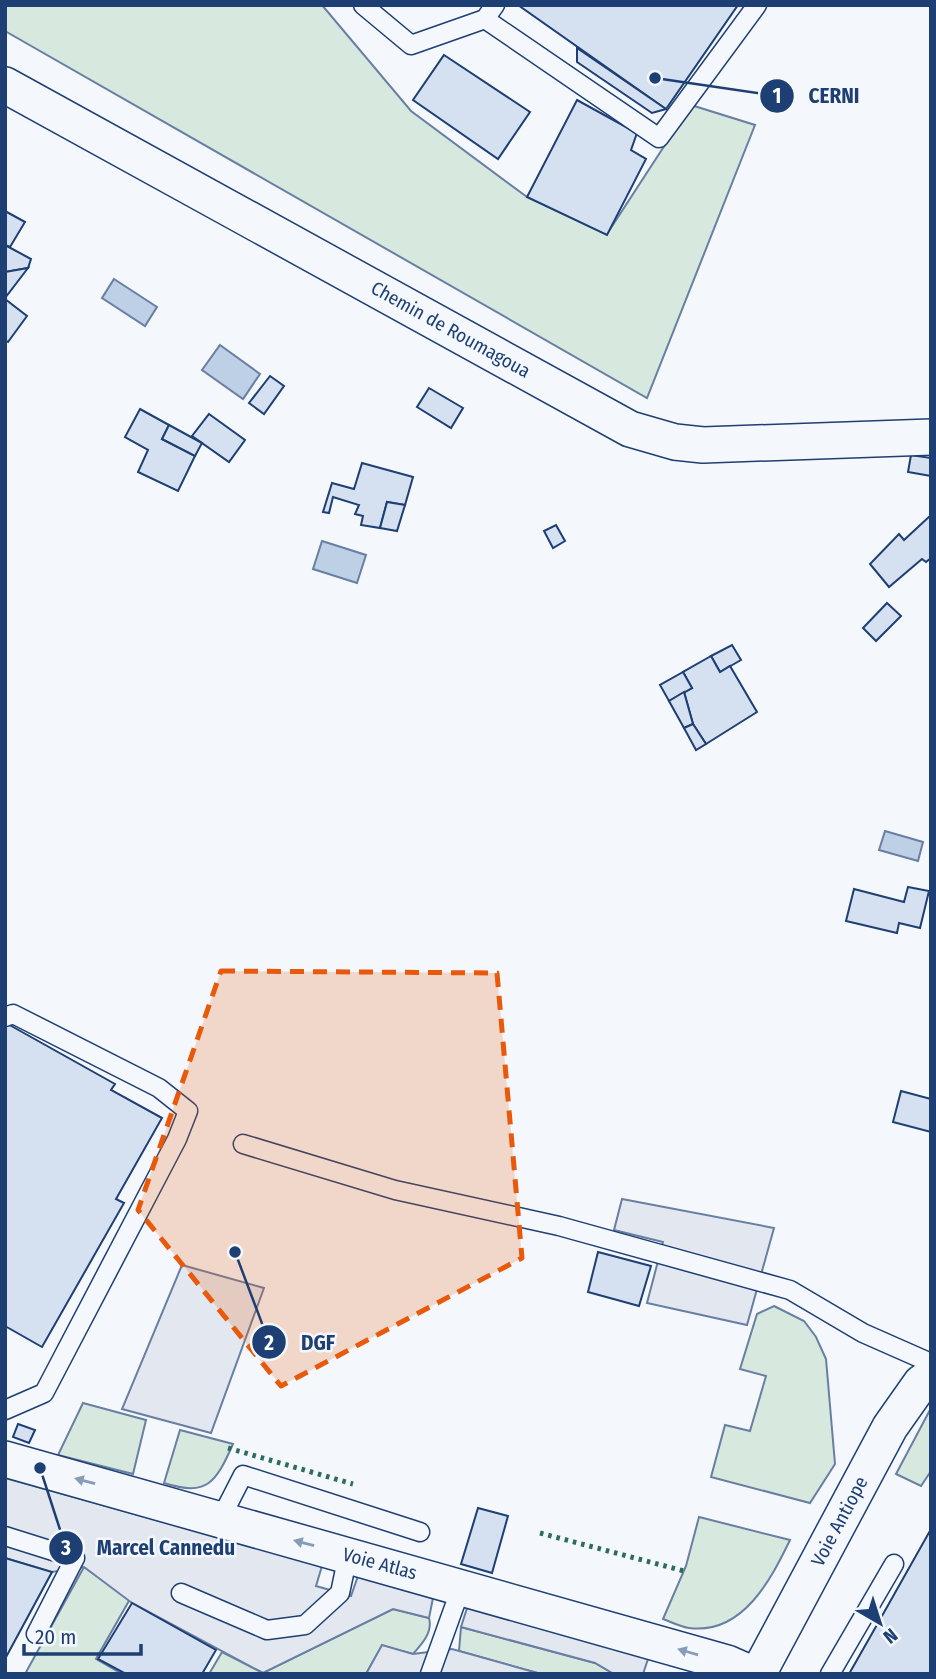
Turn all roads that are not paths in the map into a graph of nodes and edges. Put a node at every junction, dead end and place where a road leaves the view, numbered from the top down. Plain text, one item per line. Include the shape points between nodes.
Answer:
1 (363, 5) edge
2 (757, 5) edge
3 (490, 12) edge
4 (5, 85) edge
5 (931, 437) edge
6 (5, 1017) edge
7 (243, 1144) dead end
8 (931, 1363) edge
9 (931, 1376) edge
10 (5, 1410) edge
11 (5, 1459) edge
12 (221, 1518) junction
13 (420, 1532) dead end
14 (5, 1536) edge
15 (348, 1555) junction
16 (894, 1564) dead end
17 (462, 1586) junction
18 (181, 1593) dead end
19 (36, 1634) dead end
20 (430, 1674) edge
21 (752, 1674) edge
22 (758, 1674) edge
23 (830, 1674) edge

1 - 3 lane via 411,45
2 - 3 lane via 659,138
4 - 5 street, Chemin de Roumagoua via 630,429 704,445
6 - 10 lane via 13,1014 159,1088 188,1111 44,1393
7 - 8 lane via 395,1190 559,1226 790,1290 863,1333
9 - 22 street, Voie Antiope via 890,1427
12 -> 11 street, Voie Atlas
12 - 13 lane via 243,1475
15 -> 12 street, Voie Atlas
14 - 19 lane via 75,1558
15 - 17 street, Voie Atlas
15 - 18 lane via 340,1593 305,1625 267,1630
16 - 23 lane
17 - 20 lane
21 -> 17 street, Voie Atlas

